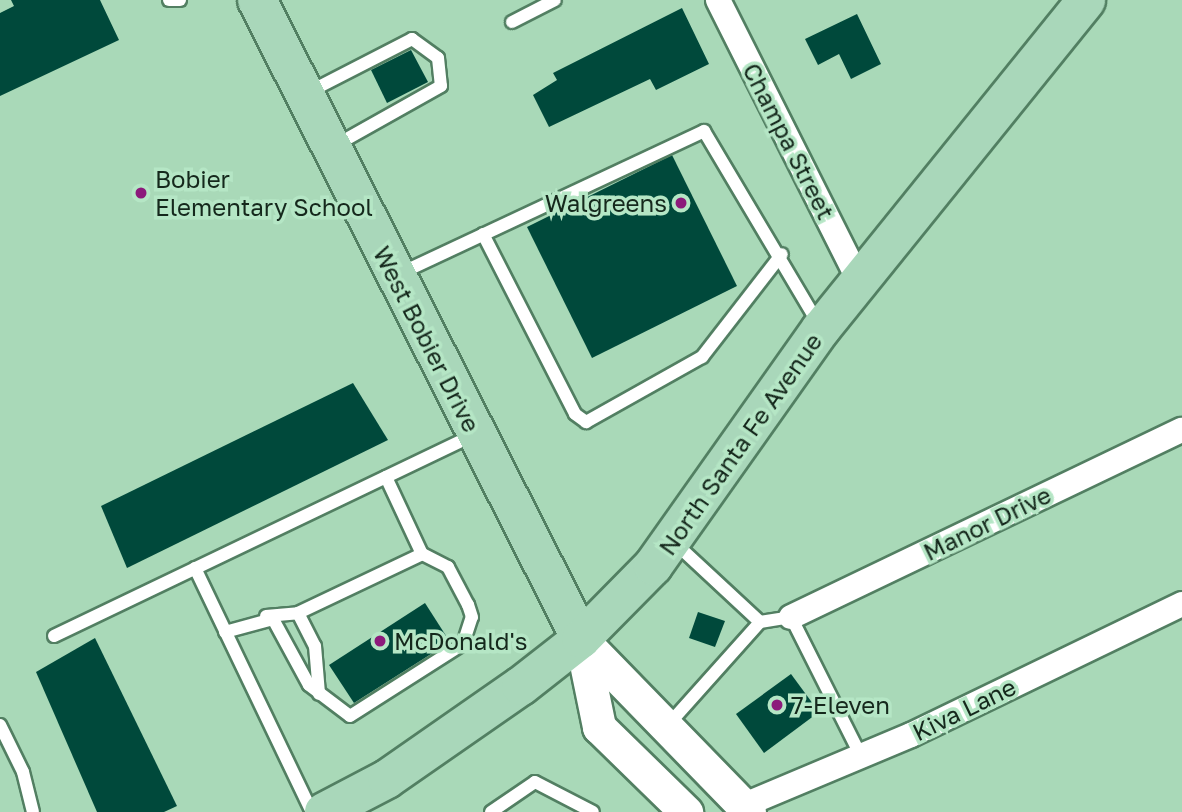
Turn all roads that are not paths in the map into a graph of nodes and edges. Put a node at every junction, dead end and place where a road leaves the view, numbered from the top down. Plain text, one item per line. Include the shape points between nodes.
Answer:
1 (169, 0) edge
2 (180, 0) edge
3 (257, 0) edge
4 (555, 0) edge
5 (718, 0) edge
6 (1086, 0) edge
7 (512, 22) dead end
8 (304, 94) junction
9 (331, 148) junction
10 (483, 234) junction
11 (782, 254) junction
12 (396, 276) junction
13 (860, 282) junction
14 (821, 329) junction
15 (1182, 430) edge
16 (475, 434) junction
17 (386, 477) junction
18 (673, 540) junction
19 (422, 554) junction
20 (195, 568) junction
21 (1182, 604) edge
22 (298, 613) junction
23 (266, 616) junction
24 (791, 617) junction
25 (760, 622) junction
26 (225, 632) junction
27 (54, 636) dead end
28 (581, 639) junction
29 (319, 694) junction
30 (0, 725) edge
31 (668, 725) junction
32 (861, 756) junction
33 (746, 809) edge
34 (327, 811) edge
35 (33, 812) edge
36 (491, 812) edge
37 (593, 812) edge
38 (686, 812) edge

1 - 2 lane
3 - 8 main road, West Bobier Drive
4 - 7 lane
5 - 13 street, Champa Street
6 - 13 main road, North Santa Fe Avenue
8 - 9 main road, West Bobier Drive
8 - 9 lane via 412,39 438,58 441,86
9 - 12 main road, West Bobier Drive
10 - 11 lane via 704,131
10 - 11 lane via 575,414 586,422 702,357
10 - 12 lane
11 - 14 lane
12 - 16 main road, West Bobier Drive
13 - 14 main road, North Santa Fe Avenue
14 - 18 main road, North Santa Fe Avenue
15 - 24 street, Manor Drive
16 - 17 lane
16 - 28 main road, West Bobier Drive
17 - 19 lane
17 - 20 lane
18 - 25 lane
18 - 28 main road, North Santa Fe Avenue
19 - 22 lane
19 - 29 lane via 448,567 468,605 472,617 463,644 350,716
20 - 26 lane
20 - 27 lane
21 - 32 street, Kiva Lane
22 - 23 lane
22 - 29 lane via 315,646
23 - 26 lane
23 - 29 lane
24 - 25 lane
24 - 32 lane
25 - 31 lane
26 - 34 lane
28 - 31 main road
28 - 34 main road, North Santa Fe Avenue via 371,794
28 - 38 main road via 599,727
30 - 35 lane via 23,772
31 - 33 main road
32 - 33 street, Kiva Lane
36 - 37 lane via 534,782

